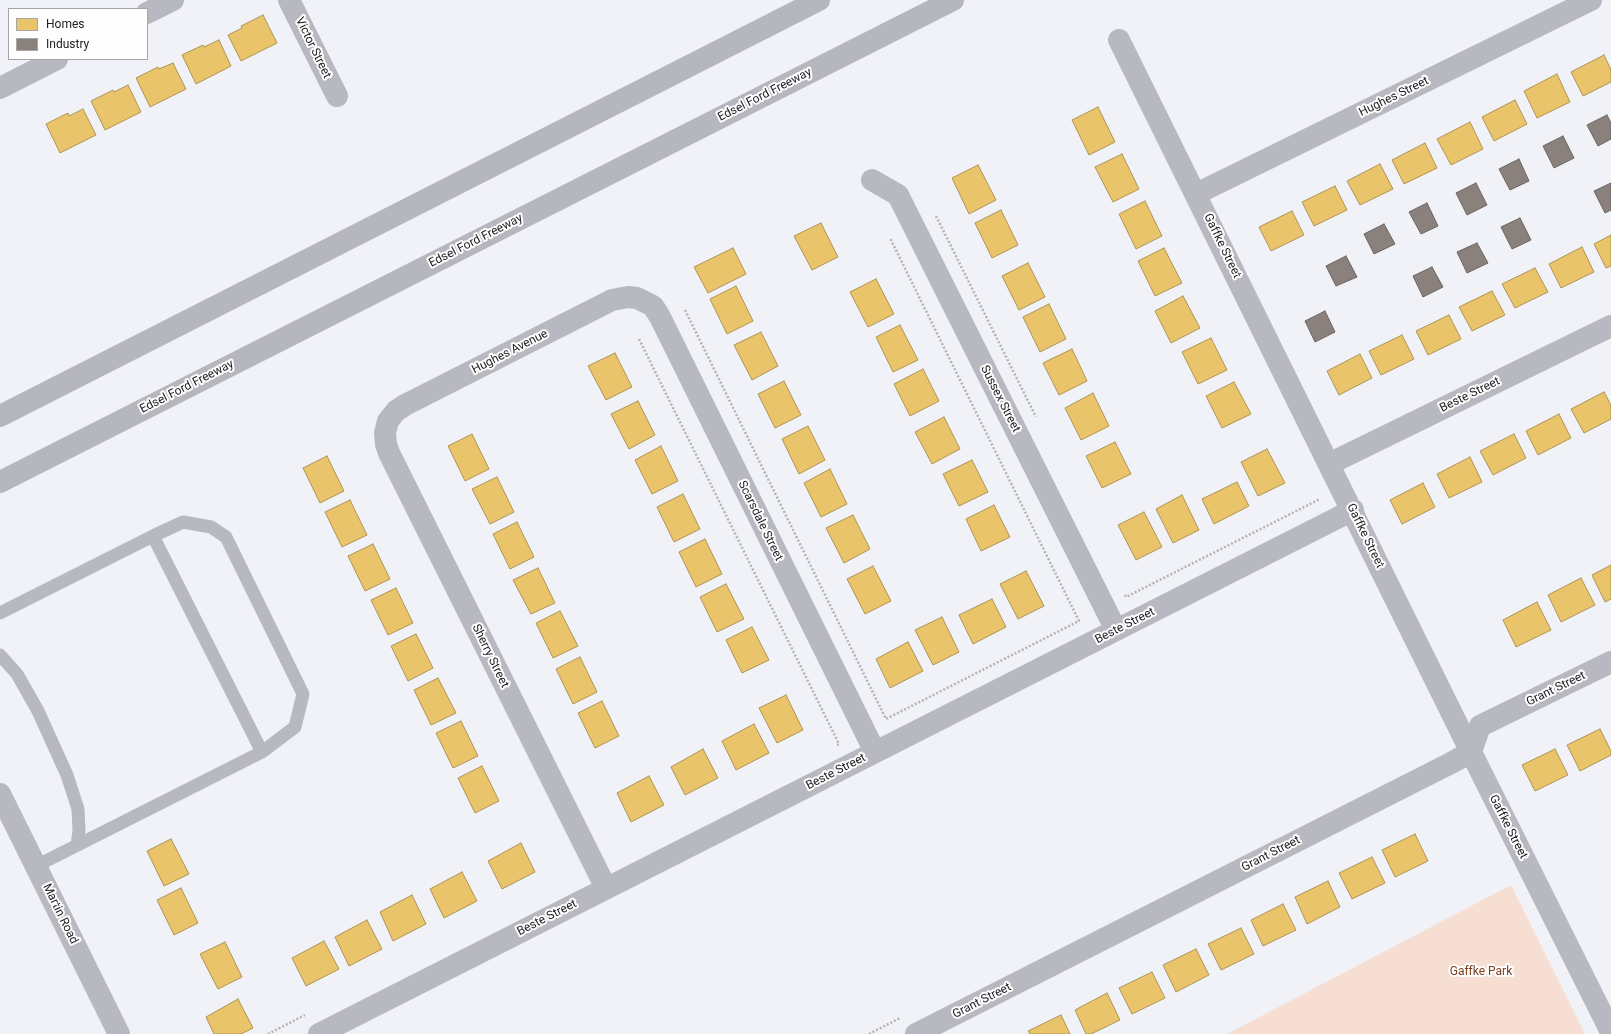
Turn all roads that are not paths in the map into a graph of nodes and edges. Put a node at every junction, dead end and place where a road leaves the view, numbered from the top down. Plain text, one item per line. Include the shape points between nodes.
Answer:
1 (173, 0) edge
2 (289, 0) edge
3 (819, 0) edge
4 (953, 0) edge
5 (1591, 0) edge
6 (148, 12) edge
7 (1119, 40) dead end
8 (55, 60) edge
9 (0, 88) edge
10 (337, 96) dead end
11 (872, 180) dead end
12 (1196, 194) junction
13 (637, 298) joint
14 (1611, 326) edge
15 (0, 416) edge
16 (388, 421) joint
17 (1329, 464) junction
18 (0, 482) edge
19 (1353, 510) junction
20 (153, 536) junction
21 (0, 613) edge
22 (1116, 630) junction
23 (0, 655) edge
24 (1611, 662) edge
25 (262, 752) junction
26 (875, 752) junction
27 (1471, 752) junction
28 (0, 794) edge
29 (77, 845) junction
30 (36, 866) junction
31 (606, 888) junction
32 (1604, 1002) edge
33 (1611, 1032) edge
34 (119, 1034) edge
35 (319, 1034) edge
36 (916, 1034) edge

1 - 6 street
2 - 10 street, Victor Street
3 - 15 highway
4 - 18 highway, Edsel Ford Freeway
5 - 12 street, Hughes Street
7 - 12 street, Gaffke Street
8 - 9 street
11 - 22 street, Sussex Street via 898,195
12 - 17 street, Gaffke Street
13 - 16 street, Hughes Avenue via 612,300 405,405
13 - 26 street, Scarsdale Street via 653,306 660,317
14 - 17 street, Beste Street
16 - 31 street, Sherry Street via 386,444 389,453
17 - 19 street, Gaffke Street
19 - 22 street, Beste Street
19 - 27 street, Gaffke Street
20 - 21 lane
20 - 25 lane
20 - 25 lane via 183,522 211,527 226,537 304,694 295,727
22 - 26 street, Beste Street
23 - 29 lane via 16,674 38,711 67,775 78,809
24 - 27 street, Grant Street via 1480,726
25 - 29 lane
26 - 31 street, Beste Street
27 - 32 street, Gaffke Street
27 - 36 street, Grant Street
28 - 30 street, Martin Road
29 - 30 lane
30 - 34 street, Martin Road
31 - 35 street, Beste Street
32 - 33 street, Gaffke Street

